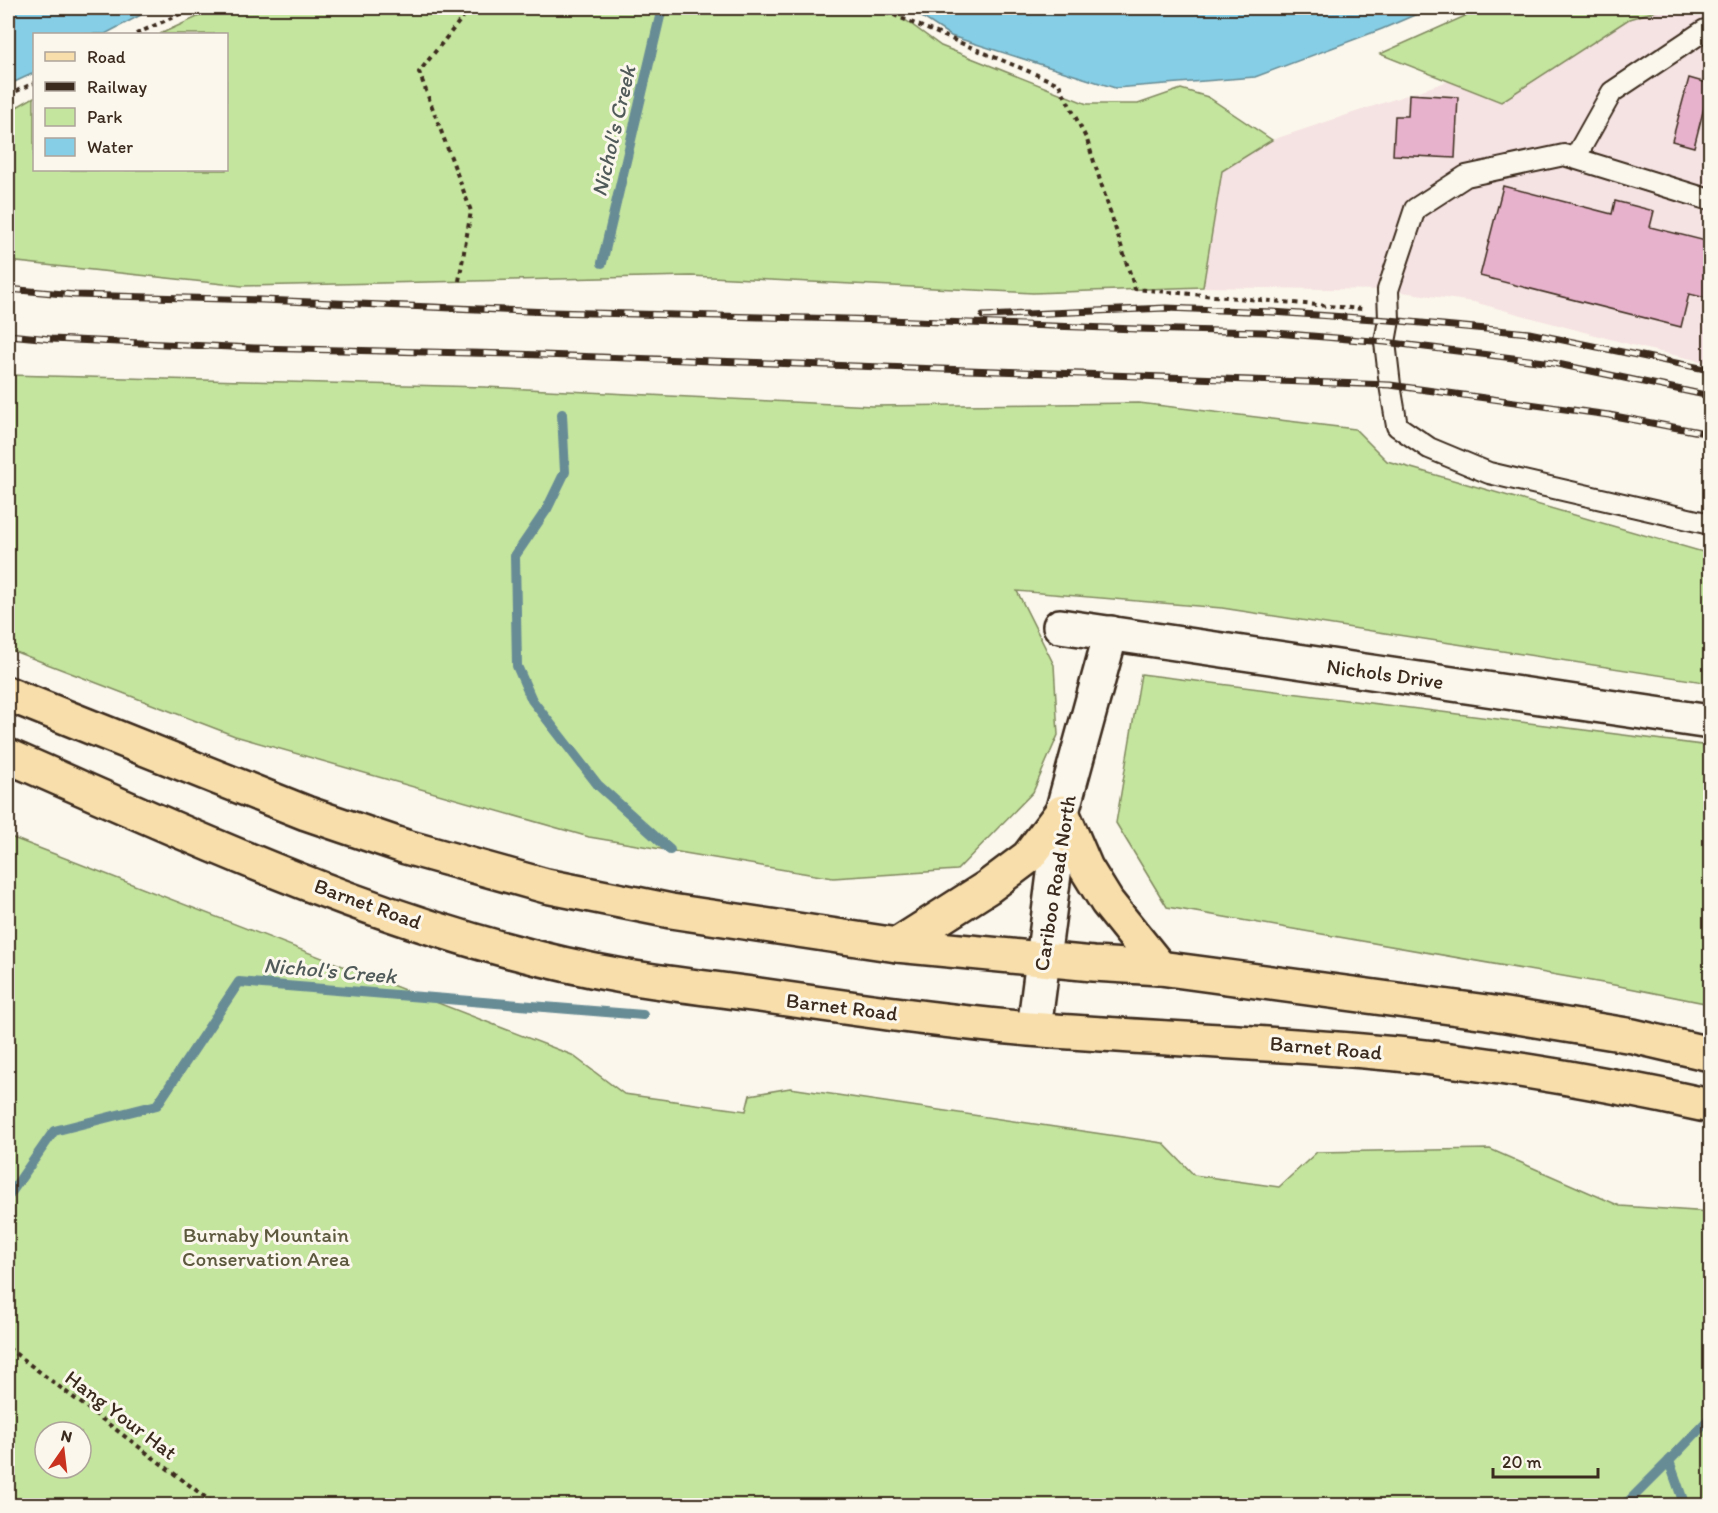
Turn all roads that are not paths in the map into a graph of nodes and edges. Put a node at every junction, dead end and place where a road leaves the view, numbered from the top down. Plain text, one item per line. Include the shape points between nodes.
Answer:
1 (1710, 31) edge
2 (1575, 158) junction
3 (1710, 200) edge
4 (1710, 524) edge
5 (1060, 626) dead end
6 (1111, 633) junction
7 (8, 694) edge
8 (1710, 722) edge
9 (8, 756) edge
10 (1062, 812) junction
11 (897, 945) junction
12 (1043, 959) junction
13 (1160, 968) junction
14 (1034, 1029) junction
15 (1710, 1054) edge
16 (1710, 1106) edge

1 - 2 lane via 1705,30 1612,92
2 - 3 lane
2 - 4 lane via 1563,155 1466,176 1415,209 1388,290 1385,342 1397,426 1429,448 1489,473
5 - 6 street, Nichols Drive
6 - 8 street, Nichols Drive
6 - 10 street, Cariboo Road North
7 - 11 main road via 306,813 406,847 546,886 659,909
9 - 14 main road, Barnet Road via 365,905 540,958 690,986
10 - 11 main road via 1028,857
10 - 12 street, Cariboo Road North
10 - 13 main road via 1086,868 1107,902
11 - 12 main road
12 - 13 main road
12 - 14 street, Cariboo Road North
13 - 15 main road via 1487,1012 1633,1036
14 - 16 main road, Barnet Road via 1407,1055 1539,1072

